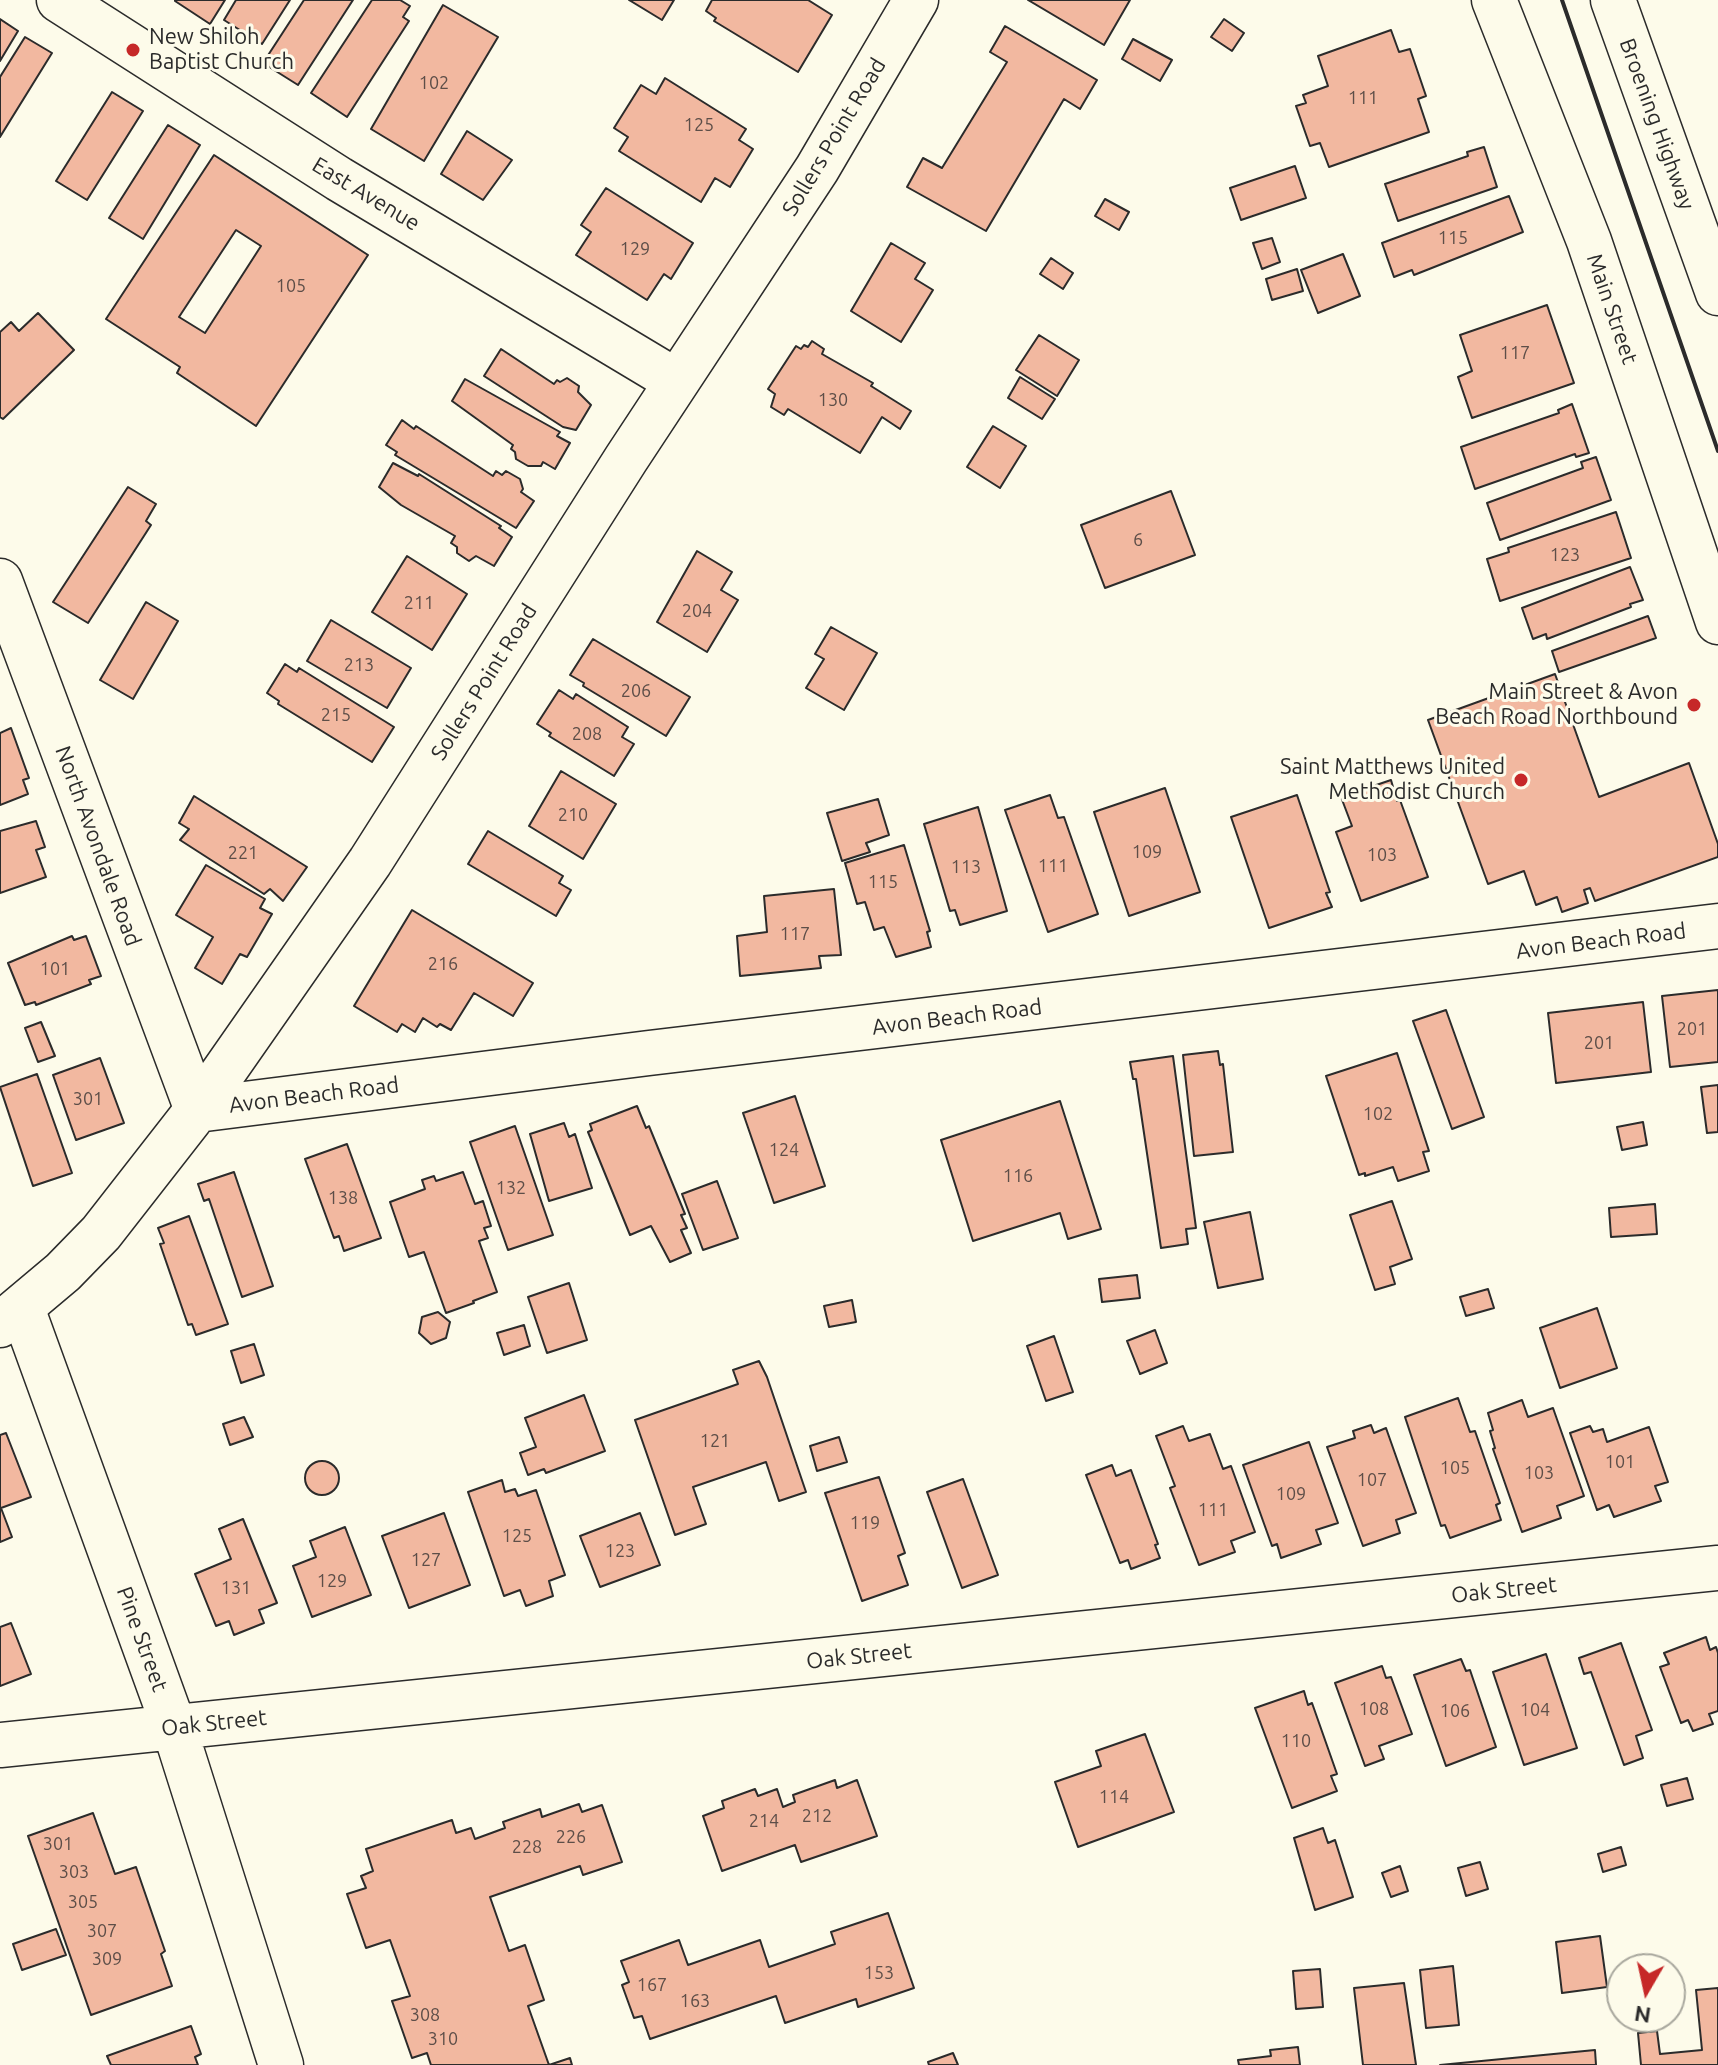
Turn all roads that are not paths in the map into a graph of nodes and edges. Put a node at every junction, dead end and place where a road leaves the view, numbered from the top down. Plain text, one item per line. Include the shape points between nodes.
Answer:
1 (59, 0) edge
2 (916, 0) edge
3 (1494, 0) edge
4 (1613, 0) edge
5 (1718, 293) edge
6 (676, 381) junction
7 (0, 581) edge
8 (1718, 622) edge
9 (1718, 926) edge
10 (197, 1110) junction
11 (11, 1317) edge
12 (1718, 1568) edge
13 (174, 1727) junction
14 (0, 1745) edge
15 (281, 2065) edge

1 - 6 street, East Avenue via 339,179
2 - 6 street, Sollers Point Road via 817,169
3 - 8 street, Main Street via 1589,241
4 - 5 street, Broening Highway
6 - 10 street, Sollers Point Road via 370,862
7 - 10 street, North Avondale Road
9 - 10 street, Avon Beach Road
10 - 11 street, Sollers Point Road via 101,1233
11 - 13 street, Pine Street
12 - 13 street, Oak Street
13 - 14 street, Oak Street
13 - 15 street, Pine Street

